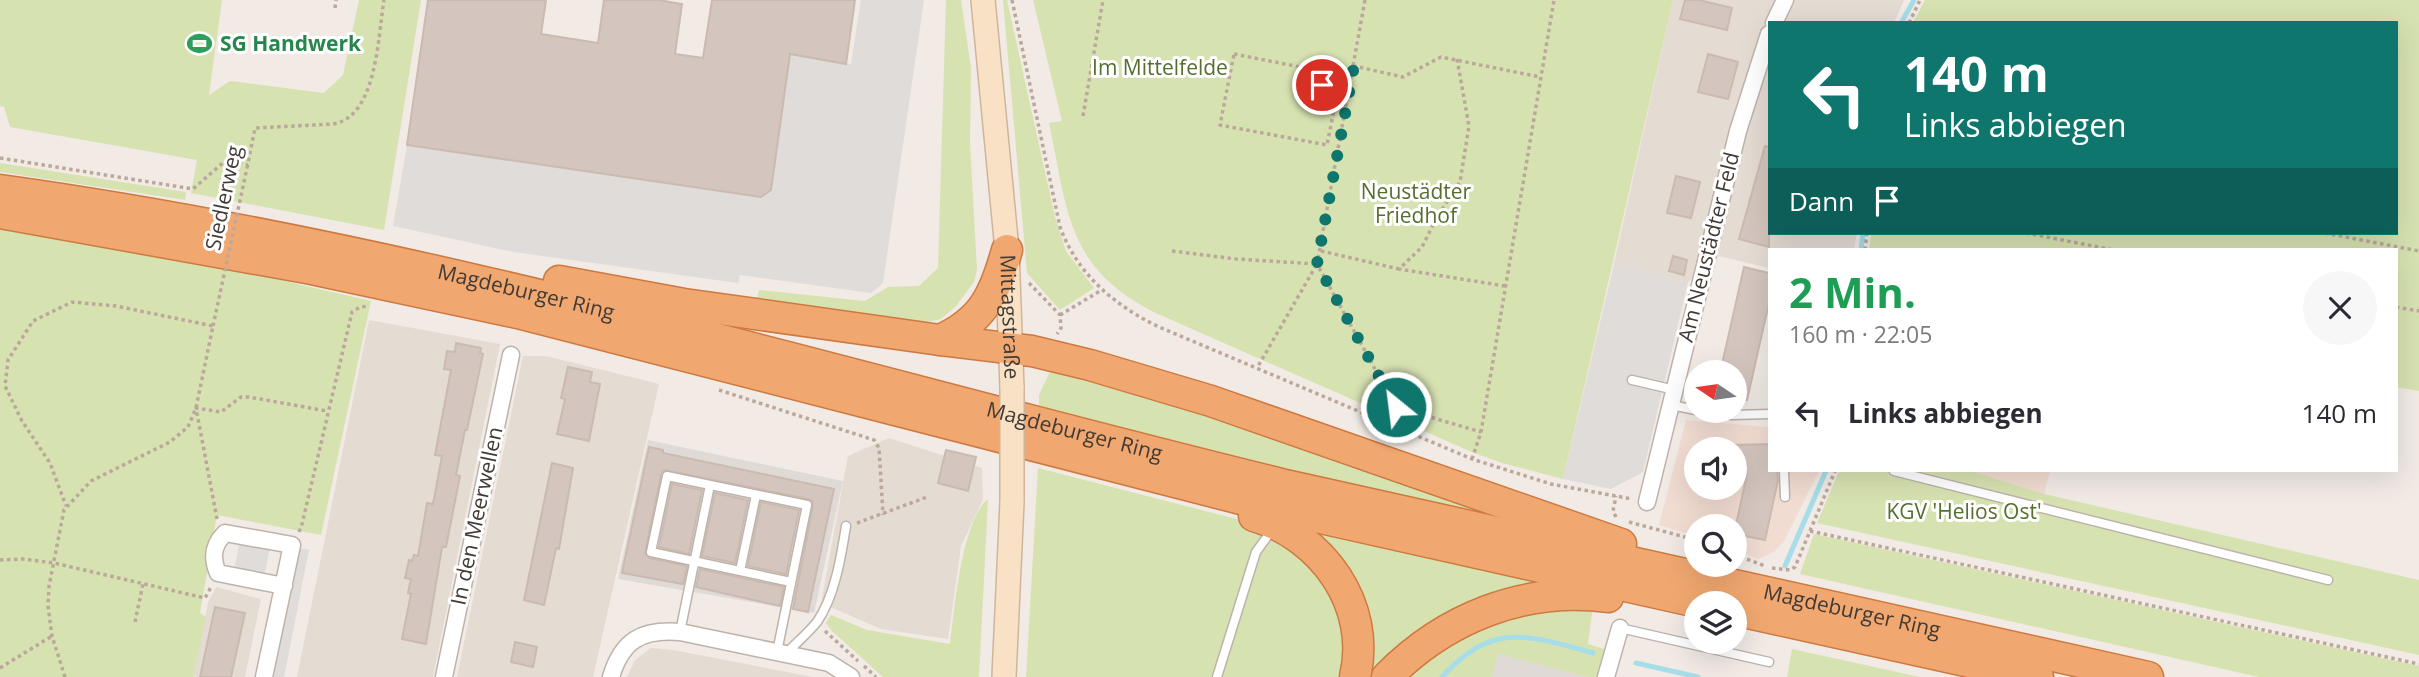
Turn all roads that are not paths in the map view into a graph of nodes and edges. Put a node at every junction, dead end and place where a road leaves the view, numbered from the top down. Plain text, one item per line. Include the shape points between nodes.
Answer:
1 (983, 0) edge
2 (1785, 0) edge
3 (1775, 21) edge
4 (1768, 37) edge
5 (0, 190) edge
6 (0, 213) edge
7 (318, 246) junction
8 (1007, 250) junction
9 (940, 341) junction
10 (1011, 348) junction
11 (511, 355) dead end
12 (1632, 380) dead end
13 (1673, 398) junction
14 (1684, 404) edge
15 (1768, 414) edge
16 (1747, 415) edge
17 (1122, 470) junction
18 (1784, 472) edge
19 (1898, 472) edge
20 (710, 485) junction
21 (756, 495) junction
22 (1785, 496) dead end
23 (1647, 502) road end
24 (1276, 525) junction
25 (846, 526) road end
26 (694, 561) junction
27 (1684, 561) edge
28 (740, 571) junction
29 (2328, 580) dead end
30 (791, 582) junction
31 (284, 586) junction
32 (1684, 591) edge
33 (1684, 599) edge
34 (1747, 607) edge
35 (1747, 608) edge
36 (1684, 613) edge
37 (1620, 628) joint
38 (680, 632) junction
39 (781, 653) junction
40 (1769, 662) dead end
41 (850, 676) edge
42 (264, 677) edge
43 (444, 677) edge
44 (611, 677) edge
45 (1004, 677) edge
46 (1217, 677) edge
47 (1355, 677) edge
48 (1387, 677) edge
49 (1606, 677) edge
50 (2038, 677) edge
51 (2148, 677) edge

1 - 8 street, Mittagstraße
2 - 3 street
4 - 13 street, Am Neustädter Feld via 1738,131
5 - 7 highway, Magdeburger Ring
6 - 17 highway, Magdeburger Ring via 285,264 519,313
7 - 9 highway via 347,240 684,304
7 - 32 highway, Magdeburger Ring via 631,316
8 - 9 highway via 993,293 978,314
8 - 10 street, Mittagstraße
9 - 10 highway
10 - 27 highway via 1143,379 1600,537
10 - 45 street, Mittagstraße, bridge via 1012,502
11 - 43 street, In den Meerwellen
12 - 13 lane
13 - 14 lane
13 - 23 street, Am Neustädter Feld
15 - 16 lane
17 - 24 highway via 1146,488
17 - 33 highway, Magdeburger Ring
18 - 22 lane
19 - 29 lane
20 - 21 lane
20 - 26 lane
20 - 26 lane via 667,476 656,527 651,552
21 - 28 lane
21 - 30 lane via 807,505
24 - 46 lane via 1256,552
24 - 47 highway via 1318,554 1345,592 1356,620
25 - 39 lane via 826,605 816,622
26 - 28 lane
26 - 38 lane
28 - 30 lane
30 - 39 lane
31 - 31 street via 292,545 225,533 219,539 213,562 218,573
31 - 42 street
34 - 51 highway, Magdeburger Ring
35 - 50 highway, Magdeburger Ring
36 - 48 highway via 1595,595 1520,601 1448,628
37 - 40 lane
37 - 49 street
38 - 39 street
38 - 44 street via 640,635 622,650
39 - 41 street via 830,663

